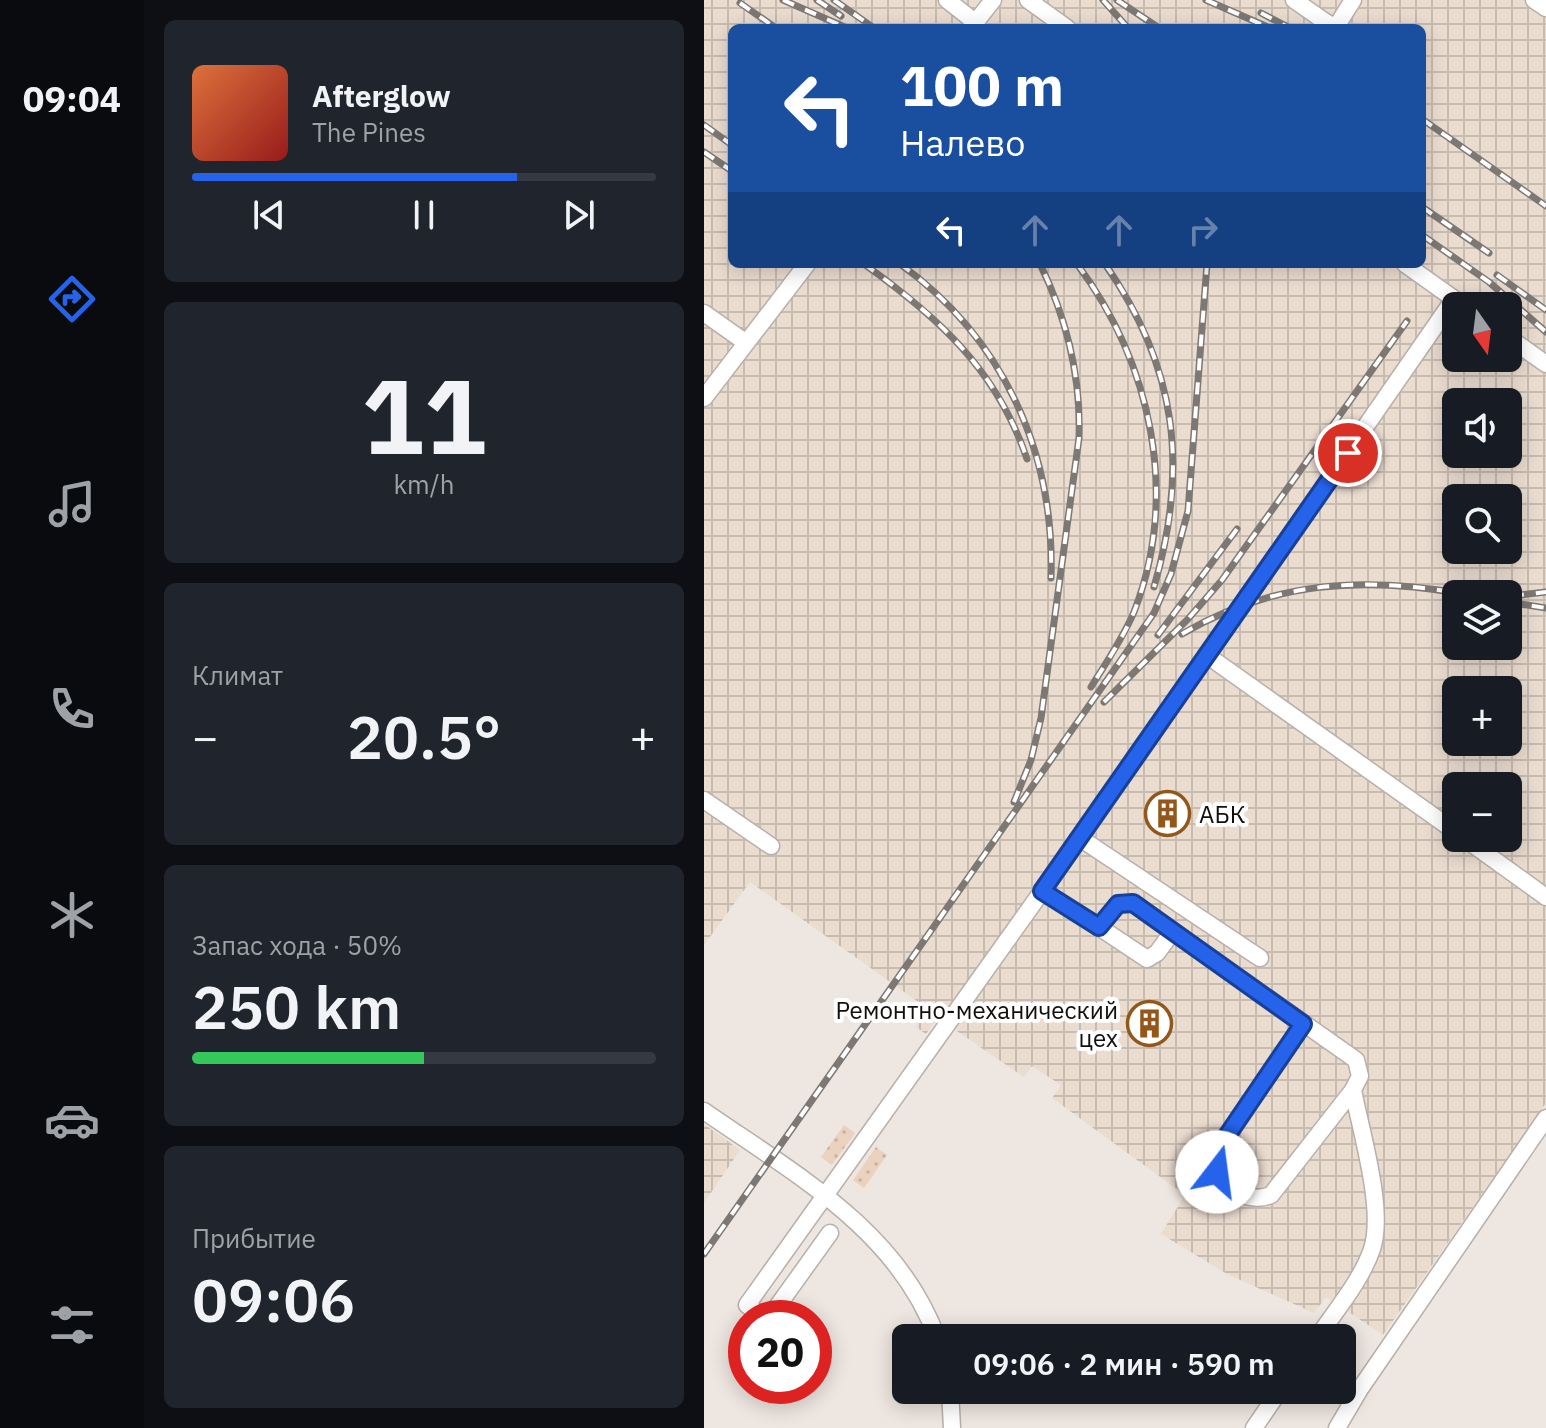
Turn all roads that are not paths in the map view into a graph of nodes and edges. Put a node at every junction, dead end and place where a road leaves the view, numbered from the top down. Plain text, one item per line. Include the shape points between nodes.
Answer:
1 (947, 0) edge
2 (993, 0) edge
3 (1028, 0) edge
4 (1294, 0) edge
5 (1353, 0) edge
6 (1534, 0) edge
7 (1546, 8) edge
8 (972, 24) edge
9 (974, 24) edge
10 (1061, 24) edge
11 (1325, 24) edge
12 (1338, 24) edge
13 (804, 268) edge
14 (1411, 268) edge
15 (1444, 292) edge
16 (704, 313) edge
17 (1442, 327) edge
18 (745, 342) junction
19 (1522, 347) edge
20 (1546, 364) edge
21 (704, 398) edge
22 (1208, 656) junction
23 (704, 800) edge
24 (1442, 822) edge
25 (1080, 838) junction
26 (771, 846) dead end
27 (1483, 852) edge
28 (1042, 891) junction
29 (1546, 897) edge
30 (1099, 927) junction
31 (1173, 931) junction
32 (1260, 958) dead end
33 (1303, 1024) junction
34 (1353, 1090) junction
35 (704, 1111) edge
36 (1546, 1118) edge
37 (825, 1195) junction
38 (830, 1233) dead end
39 (751, 1300) edge
40 (780, 1300) edge
41 (931, 1324) edge
42 (1326, 1324) edge
43 (951, 1404) edge
44 (1270, 1404) edge
45 (952, 1428) edge
46 (1254, 1428) edge
47 (1337, 1428) edge

1 - 8 street
2 - 9 street
3 - 10 street
4 - 11 street
5 - 12 street
6 - 7 street
13 - 18 street
14 - 15 street
16 - 18 street
17 - 22 street
18 - 21 street
19 - 20 street
22 - 24 street
22 - 25 street
23 - 26 street
25 - 28 street
25 - 32 street
27 - 29 street
28 - 30 street
28 - 37 street
30 - 31 street via 1114,907 1126,902
30 - 31 street via 1147,959
31 - 33 street
33 - 34 street via 1356,1060 1360,1076
33 - 34 street via 1220,1146 1216,1165 1221,1179 1248,1198 1271,1195
34 - 42 street via 1375,1208 1375,1237 1361,1271
35 - 37 street
36 - 47 street
37 - 39 street
37 - 41 street via 897,1263
38 - 40 street
43 - 45 street
44 - 46 street

